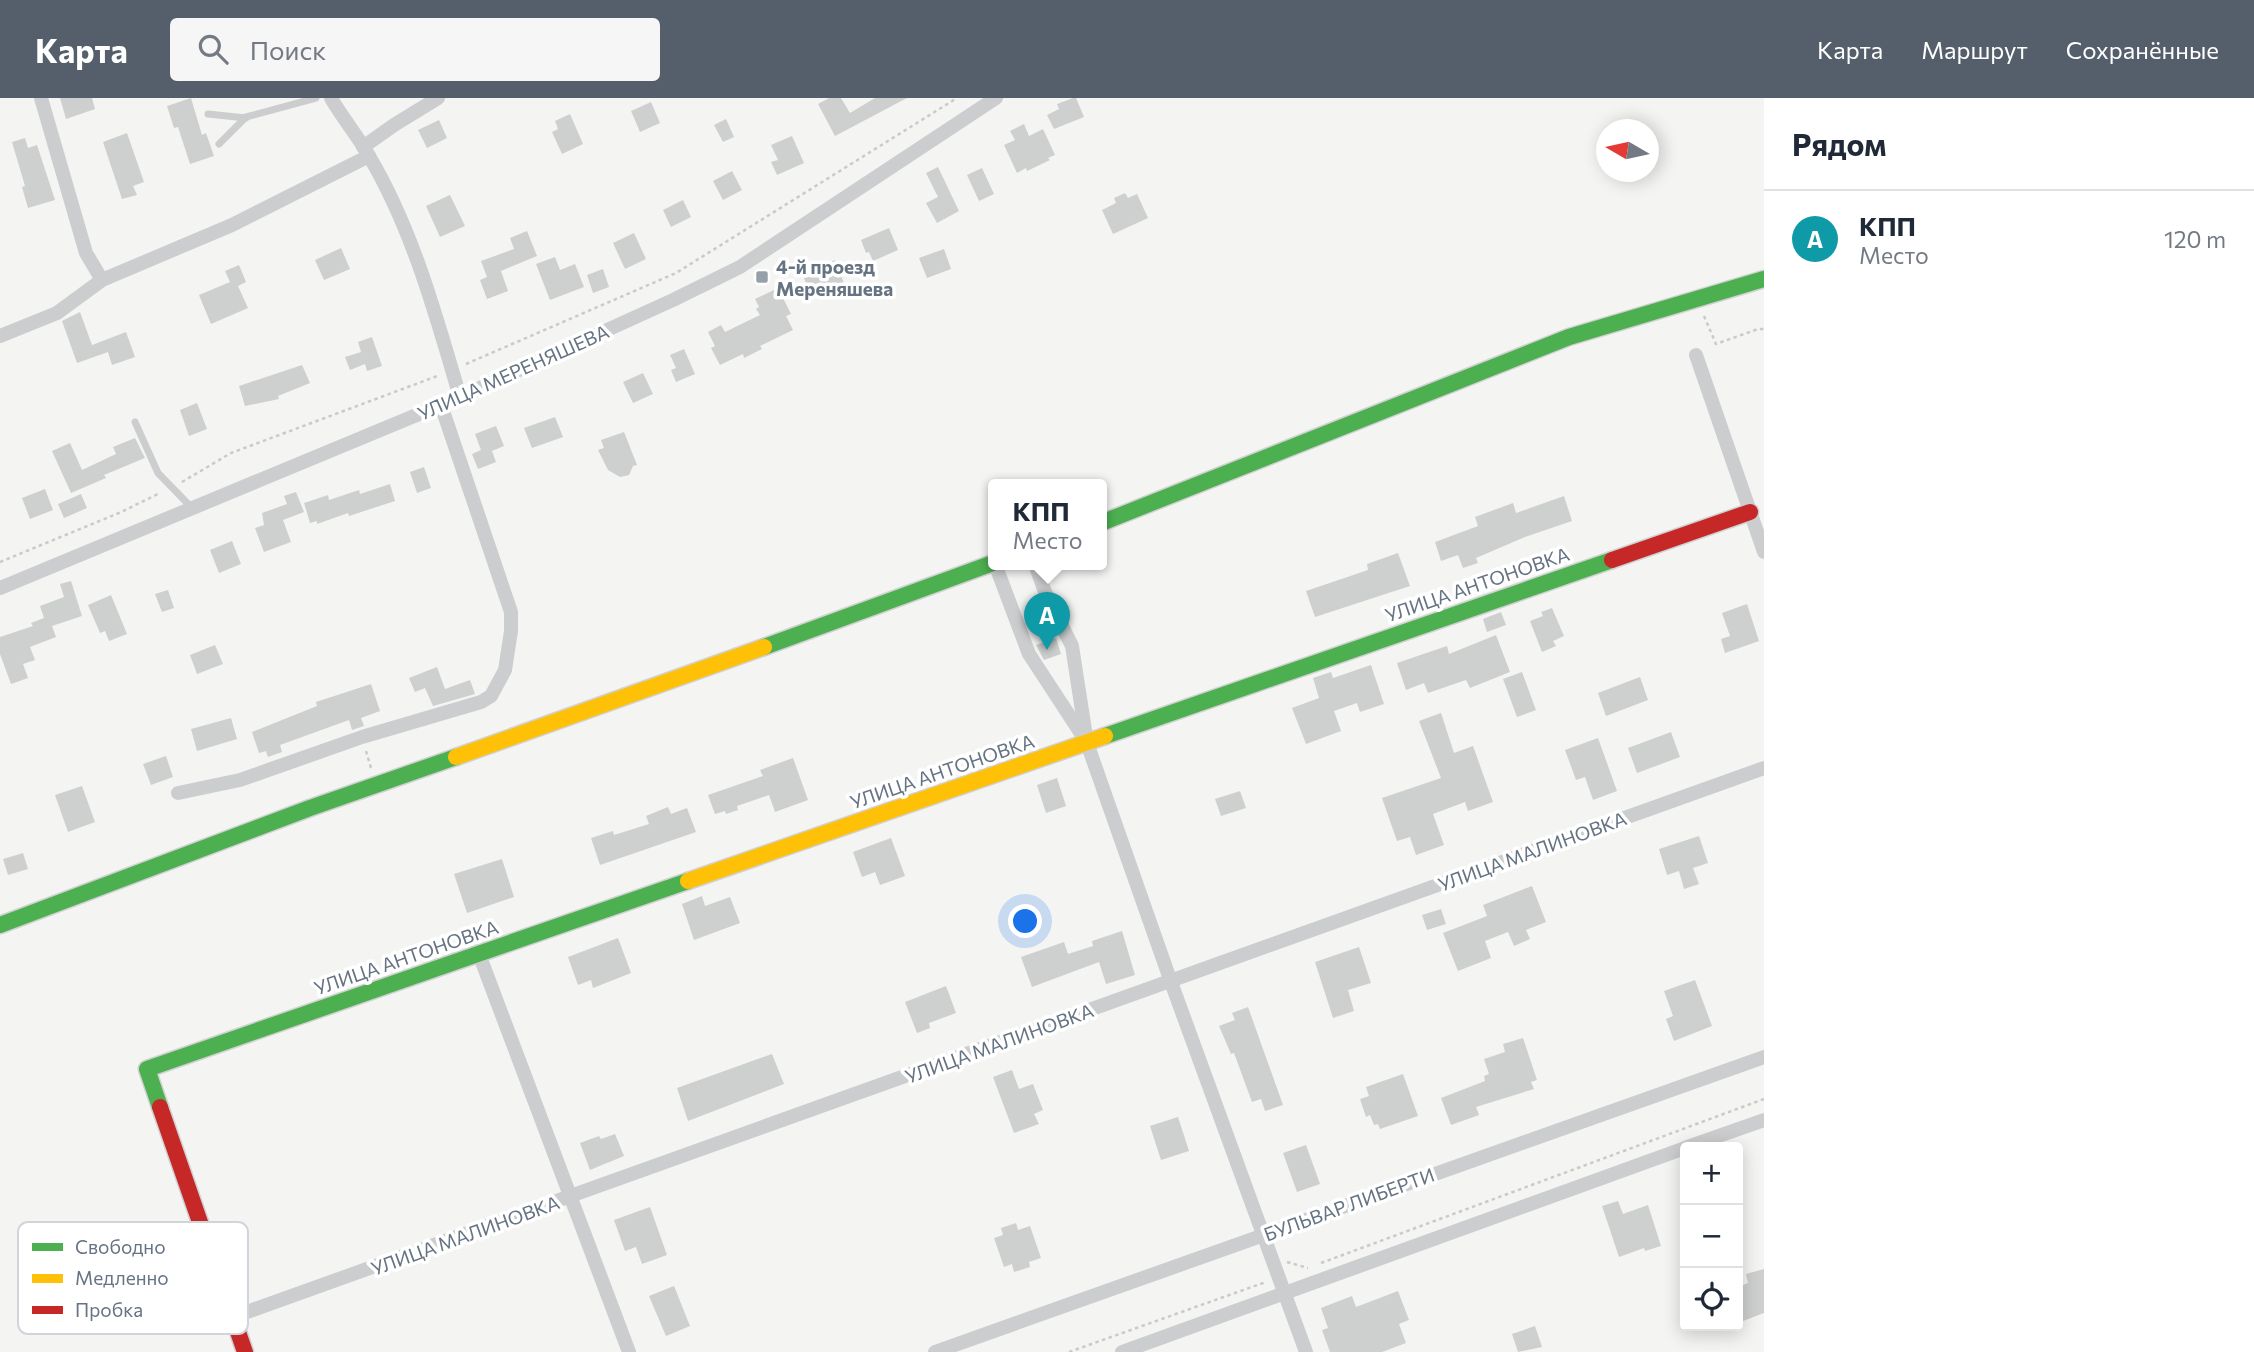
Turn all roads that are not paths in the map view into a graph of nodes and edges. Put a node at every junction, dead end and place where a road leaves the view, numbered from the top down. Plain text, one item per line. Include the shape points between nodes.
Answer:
1 (41, 98) edge
2 (316, 98) edge
3 (331, 98) edge
4 (438, 98) edge
5 (996, 98) edge
6 (208, 114) dead end
7 (246, 117) junction
8 (219, 144) dead end
9 (366, 152) junction
10 (1764, 279) edge
11 (102, 280) junction
12 (0, 336) edge
13 (1696, 355) dead end
14 (460, 397) junction
15 (441, 405) junction
16 (135, 422) dead end
17 (193, 509) junction
18 (1750, 512) junction
19 (1107, 521) edge
20 (1764, 552) edge
21 (988, 566) edge
22 (996, 570) edge
23 (1037, 570) edge
24 (0, 588) edge
25 (1087, 743) junction
26 (1764, 768) edge
27 (178, 793) dead end
28 (0, 925) edge
29 (479, 954) junction
30 (1171, 982) junction
31 (1764, 1057) edge
32 (1764, 1119) edge
33 (1702, 1142) edge
34 (1680, 1150) edge
35 (571, 1197) junction
36 (200, 1222) edge
37 (1263, 1235) junction
38 (1284, 1293) junction
39 (248, 1312) edge
40 (239, 1334) edge
41 (246, 1352) edge
42 (629, 1352) edge
43 (935, 1352) edge
44 (1122, 1352) edge
45 (1306, 1352) edge

1 - 11 street via 86,253
2 - 7 lane
3 - 9 street
4 - 9 street via 394,125
5 - 14 street, УЛИЦА МЕРЕНЯШЕВА via 740,267
6 - 7 lane
7 - 8 lane
9 - 11 street via 232,225
9 - 14 street via 405,229
10 - 19 street via 1569,337
11 - 12 street via 57,313
13 - 18 street
14 - 15 street, УЛИЦА МЕРЕНЯШЕВА
15 - 17 street, УЛИЦА МЕРЕНЯШЕВА
15 - 27 street via 510,612 505,670 491,695 240,780
16 - 17 lane via 158,473
17 - 24 street, УЛИЦА МЕРЕНЯШЕВА
18 - 20 street
18 - 25 street, УЛИЦА АНТОНОВКА
21 - 28 street
22 - 25 street via 1029,654
23 - 25 street via 1072,646
25 - 29 street, УЛИЦА АНТОНОВКА
25 - 30 street
26 - 30 street, УЛИЦА МАЛИНОВКА
29 - 35 street
29 - 36 street, УЛИЦА АНТОНОВКА via 147,1069
30 - 35 street, УЛИЦА МАЛИНОВКА
30 - 37 street
31 - 37 street, БУЛЬВАР ЛИБЕРТИ
32 - 33 street
34 - 38 street
35 - 39 street, УЛИЦА МАЛИНОВКА
35 - 42 street
37 - 38 street
37 - 43 street, БУЛЬВАР ЛИБЕРТИ
38 - 44 street
38 - 45 street
40 - 41 street

